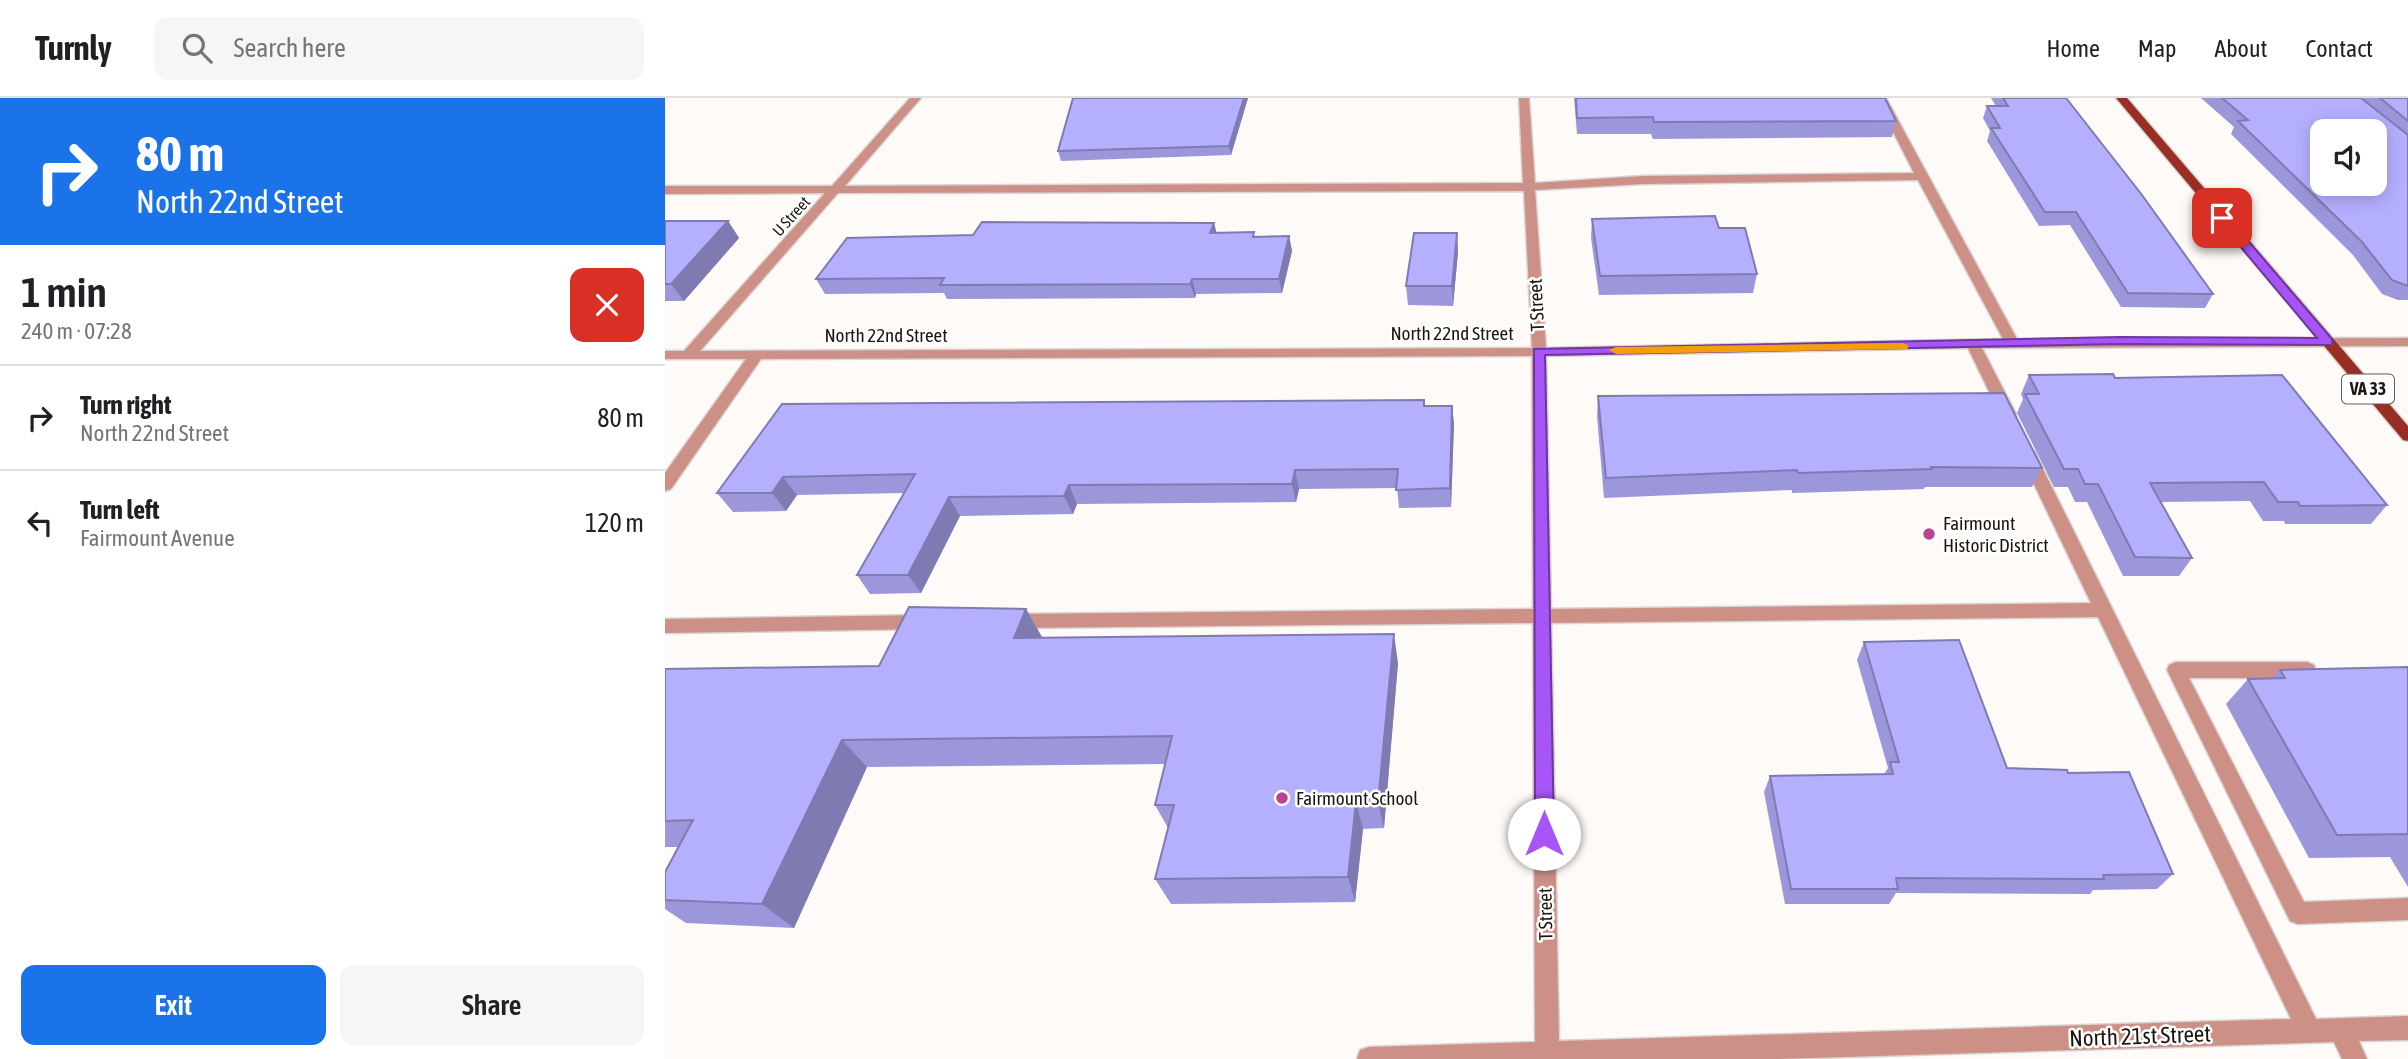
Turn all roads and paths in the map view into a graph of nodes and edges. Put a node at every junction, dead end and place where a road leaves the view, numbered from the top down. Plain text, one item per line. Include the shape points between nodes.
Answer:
1 (916, 98) edge
2 (1524, 98) edge
3 (1881, 98) edge
4 (2121, 98) edge
5 (1922, 176) junction
6 (1529, 187) junction
7 (836, 189) junction
8 (665, 190) edge
9 (2327, 342) junction
10 (2408, 342) edge
11 (2013, 344) junction
12 (1974, 345) junction
13 (1539, 352) junction
14 (757, 354) junction
15 (665, 355) edge
16 (689, 355) junction
17 (2408, 436) edge
18 (665, 485) edge
19 (2103, 610) junction
20 (1542, 614) junction
21 (996, 621) edge
22 (941, 622) edge
23 (665, 626) edge
24 (2326, 670) edge
25 (2408, 909) edge
26 (2408, 1028) edge
27 (2341, 1030) junction
28 (2309, 1031) junction
29 (1547, 1057) edge
30 (1369, 1059) edge
31 (2355, 1059) edge

1 - 7 street, U Street
2 - 6 street, T Street
3 - 5 street
4 - 9 main road, VA 33
5 - 6 street via 1643,180
5 - 11 street
6 - 7 street
6 - 13 street, T Street
7 - 8 street
7 - 16 street, U Street
9 - 10 street, North 22nd Street
9 - 11 street, North 22nd Street
9 - 17 main road, VA 33
11 - 12 street, North 22nd Street
12 - 13 street, North 22nd Street
12 - 19 street
13 - 14 street, North 22nd Street
13 - 20 street, T Street
14 - 16 street, North 22nd Street
14 - 18 street
15 - 16 street, North 22nd Street
19 - 20 street
19 - 28 street
20 - 21 street
20 - 29 street, T Street
22 - 23 street
24 - 25 street via 2176,670 2298,913
26 - 27 street, North 21st Street
27 - 28 street, North 21st Street
27 - 31 street
28 - 29 street, North 21st Street
29 - 30 street, North 21st Street

